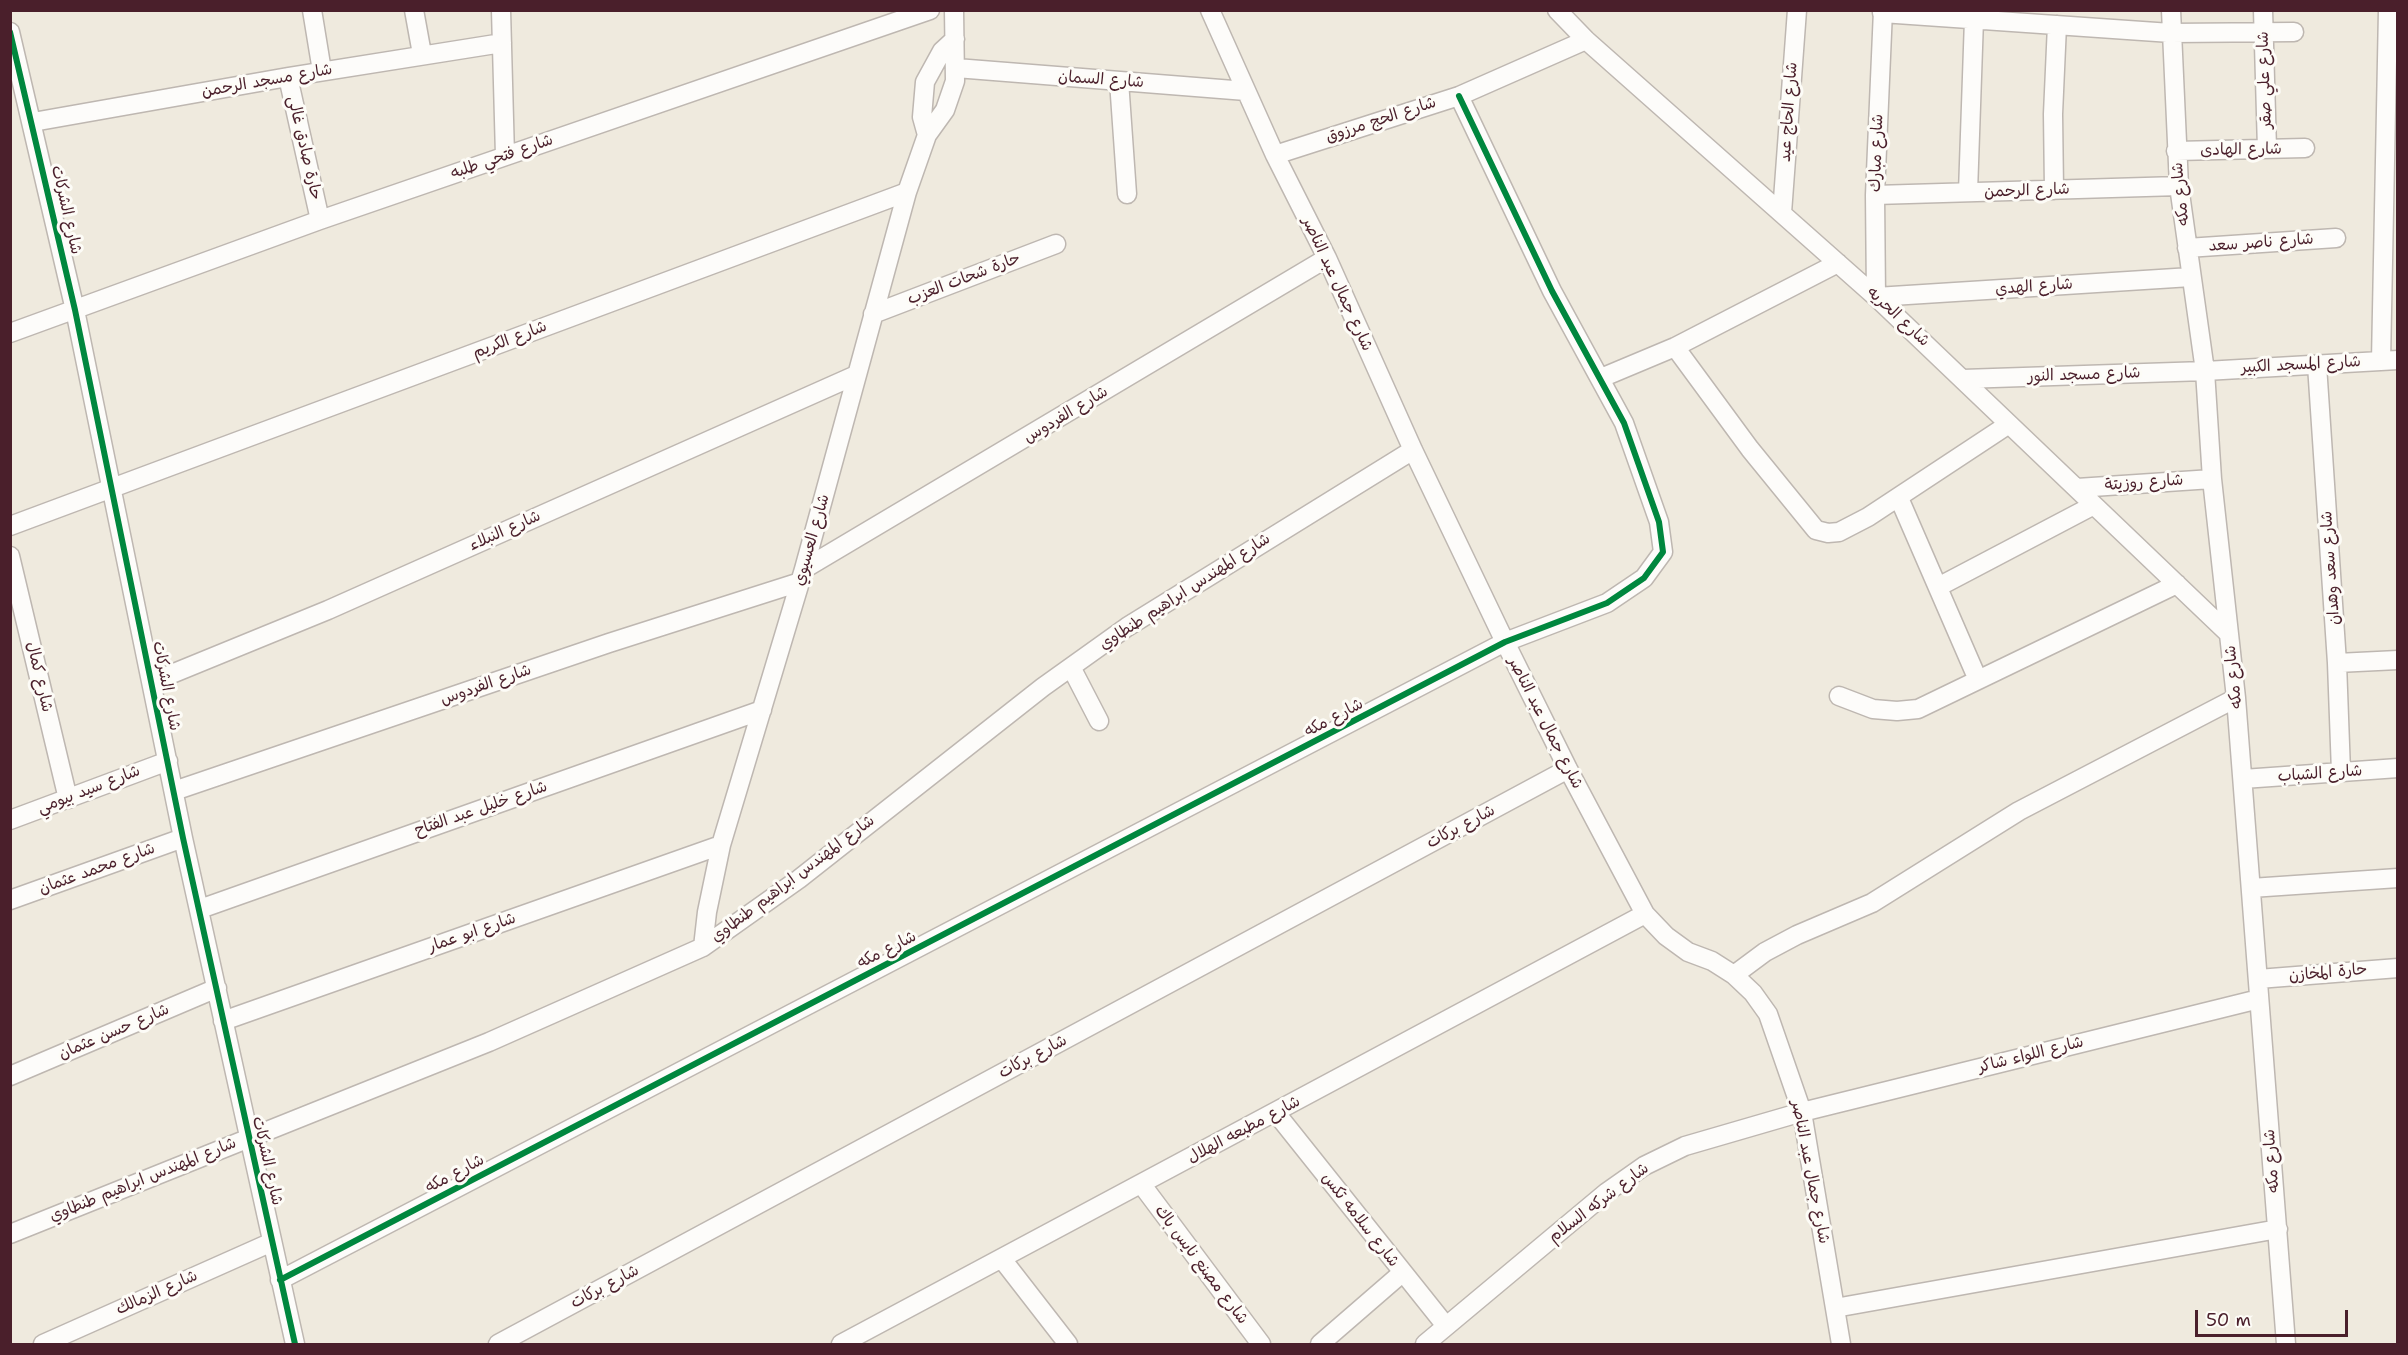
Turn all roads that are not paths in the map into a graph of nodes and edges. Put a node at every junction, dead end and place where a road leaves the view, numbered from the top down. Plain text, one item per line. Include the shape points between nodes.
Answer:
1 (312, 10) edge
2 (414, 10) edge
3 (501, 10) edge
4 (930, 10) edge
5 (954, 10) edge
6 (1210, 10) edge
7 (1557, 10) edge
8 (1797, 10) edge
9 (2170, 10) edge
10 (2263, 10) edge
11 (2388, 10) edge
12 (1882, 12) edge
13 (1974, 19) junction
14 (2057, 25) junction
15 (10, 32) edge
16 (2264, 32) junction
17 (2294, 32) dead end
18 (2171, 33) junction
19 (955, 39) junction
20 (1586, 40) junction
21 (502, 43) junction
22 (13, 52) edge
23 (422, 54) junction
24 (956, 68) junction
25 (322, 71) junction
26 (288, 77) junction
27 (1119, 81) junction
28 (1246, 91) junction
29 (1459, 96) junction
30 (33, 122) junction
31 (927, 135) junction
32 (2305, 148) dead end
33 (2267, 149) junction
34 (2176, 151) junction
35 (1275, 155) junction
36 (505, 156) junction
37 (2179, 186) junction
38 (2054, 190) junction
39 (907, 192) junction
40 (1968, 192) junction
41 (1127, 194) dead end
42 (1875, 195) junction
43 (1782, 213) junction
44 (320, 220) junction
45 (2336, 238) dead end
46 (1056, 244) dead end
47 (2187, 248) junction
48 (1327, 258) junction
49 (1838, 263) junction
50 (2191, 277) junction
51 (1876, 297) junction
52 (75, 310) junction
53 (873, 314) junction
54 (10, 333) edge
55 (1675, 347) junction
56 (2389, 360) edge
57 (2317, 365) junction
58 (2205, 371) junction
59 (856, 375) junction
60 (1601, 378) junction
61 (1963, 380) junction
62 (2009, 424) junction
63 (1413, 450) junction
64 (2212, 479) junction
65 (2077, 488) junction
66 (113, 489) junction
67 (1899, 498) junction
68 (2094, 505) junction
69 (10, 526) edge
70 (10, 556) edge
71 (802, 576) junction
72 (2177, 584) junction
73 (1938, 587) junction
74 (2229, 634) junction
75 (1505, 642) junction
76 (2397, 660) edge
77 (2337, 663) junction
78 (1071, 667) junction
79 (1978, 680) junction
80 (152, 682) junction
81 (1839, 696) dead end
82 (2236, 699) junction
83 (762, 710) junction
84 (1099, 721) dead end
85 (168, 760) junction
86 (2397, 768) edge
87 (1568, 769) junction
88 (2341, 772) junction
89 (2243, 779) junction
90 (174, 791) junction
91 (68, 799) junction
92 (10, 820) edge
93 (183, 838) junction
94 (721, 845) junction
95 (2397, 878) edge
96 (2251, 888) junction
97 (10, 900) edge
98 (200, 909) junction
99 (1645, 914) junction
100 (703, 947) junction
101 (2397, 968) edge
102 (1734, 975) junction
103 (2258, 979) junction
104 (217, 988) junction
105 (2259, 999) junction
106 (223, 1021) junction
107 (10, 1076) edge
108 (1802, 1112) junction
109 (1276, 1113) junction
110 (247, 1137) junction
111 (1142, 1185) junction
112 (2278, 1229) junction
113 (10, 1233) edge
114 (272, 1242) junction
115 (1002, 1258) junction
116 (1402, 1273) junction
117 (280, 1281) junction
118 (1834, 1308) junction
119 (1446, 1326) junction
120 (874, 1337) edge
121 (48, 1343) edge
122 (295, 1344) edge
123 (498, 1344) edge
124 (841, 1344) edge
125 (1068, 1344) edge
126 (1261, 1344) edge
127 (1320, 1344) edge
128 (1425, 1344) edge
129 (1841, 1344) edge
130 (2286, 1344) edge

1 - 25 street
2 - 23 street
3 - 21 street
4 - 36 street, شارع فتحي طلبه
5 - 19 street, شارع العسيوي
6 - 28 street, شارع جمال عبد الناصر
7 - 20 street, شارع الحريه
8 - 43 street, شارع الحاج عيد
9 - 18 street, شارع مكه
10 - 16 street, شارع علي صقر
11 - 56 street
12 - 13 street
12 - 42 street, شارع مبارك
13 - 14 street
13 - 40 street
14 - 18 street
14 - 38 street
15 - 22 street, شارع الشركات
16 - 17 street
16 - 18 street
16 - 33 street, شارع علي صقر
18 - 34 street, شارع مكه
19 - 24 street, شارع العسيوي
19 - 31 street, شارع العسيوي via 942,51 925,82 921,117
20 - 29 street, شارع الحج مرزوق
20 - 43 street, شارع الحريه
21 - 23 street, شارع مسجد الرحمن
21 - 36 street
22 - 30 street, شارع الشركات
23 - 25 street, شارع مسجد الرحمن
24 - 27 street, شارع السمان
24 - 31 street, شارع العسيوي via 951,96
25 - 26 street, شارع مسجد الرحمن
26 - 30 street, شارع مسجد الرحمن
26 - 44 street, حارة صادق غالى
27 - 28 street, شارع السمان
27 - 41 street
28 - 35 street, شارع جمال عبد الناصر
29 - 35 street, شارع الحج مرزوق
29 - 60 street, شارع مكه via 1552,291
30 - 52 street, شارع الشركات
31 - 39 street, شارع العسيوي
32 - 33 street, شارع الهادى
33 - 34 street, شارع الهادى
34 - 37 street, شارع مكه
35 - 48 street, شارع جمال عبد الناصر
36 - 44 street, شارع فتحي طلبه
37 - 38 street, شارع الرحمن
37 - 47 street, شارع مكه
38 - 40 street, شارع الرحمن
39 - 53 street, شارع العسيوي
39 - 66 street, شارع الكريم
40 - 42 street, شارع الرحمن
42 - 51 street, شارع مبارك
43 - 49 street, شارع الحريه
44 - 52 street, شارع فتحي طلبه
45 - 47 street, شارع ناصر سعد
46 - 53 street, حارة شحات العزب
47 - 50 street, شارع مكه
48 - 63 street, شارع جمال عبد الناصر
48 - 71 street, شارع الفردوس
49 - 51 street, شارع الحريه
49 - 55 street
50 - 51 street, شارع الهدي
50 - 58 street, شارع مكه
51 - 61 street, شارع الحريه
52 - 54 street, شارع فتحي طلبه
52 - 66 street, شارع الشركات
53 - 59 street, شارع العسيوي
55 - 60 street
55 - 67 street via 1816,530 1839,532
56 - 57 street, شارع المسجد الكبير
57 - 58 street, شارع المسجد الكبير
57 - 77 street, شارع سعد وهدان
58 - 61 street, شارع مسجد النور
58 - 64 street, شارع مكه
59 - 71 street, شارع العسيوي
59 - 80 street, شارع النبلاء via 339,605
60 - 75 street, شارع مكه via 1624,423 1659,522 1663,552 1644,578 1607,603
61 - 62 street, شارع الحريه
62 - 65 street, شارع الحريه
62 - 67 street
63 - 75 street, شارع جمال عبد الناصر
63 - 78 street, شارع المهندس ابراهيم طنطاوي via 1127,627
64 - 65 street, شارع روزيتة
64 - 74 street, شارع مكه
65 - 68 street, شارع الحريه
66 - 69 street, شارع الكريم
66 - 80 street, شارع الشركات
67 - 73 street
68 - 72 street, شارع الحريه
68 - 73 street
70 - 91 street, شارع كمال
71 - 83 street, شارع العسيوي
71 - 90 street, شارع الفردوس
72 - 74 street, شارع الحريه
72 - 79 street
73 - 79 street
74 - 82 street, شارع مكه
75 - 87 street, شارع جمال عبد الناصر
75 - 117 street, شارع مكه
76 - 77 street
77 - 88 street, شارع سعد وهدان
78 - 84 street
78 - 100 street, شارع المهندس ابراهيم طنطاوي via 799,879
79 - 81 street via 1918,709 1873,709
80 - 85 street, شارع الشركات
82 - 89 street, شارع مكه
82 - 102 street via 2019,811 1872,903 1797,935
83 - 94 street, شارع العسيوي
83 - 98 street, شارع خليل عبد الفتاح
85 - 90 street, شارع الشركات
85 - 91 street, شارع سيد بيومي
86 - 88 street, شارع الشباب
87 - 99 street, شارع جمال عبد الناصر
87 - 123 street, شارع بركات
88 - 89 street, شارع الشباب
89 - 96 street, شارع مكه
90 - 93 street, شارع الشركات
91 - 92 street, شارع سيد بيومي
93 - 97 street, شارع محمد عثمان
93 - 98 street, شارع الشركات
94 - 100 street, شارع العسيوي
94 - 106 street, شارع ابو عمار
95 - 96 street
96 - 103 street, شارع مكه
98 - 104 street, شارع الشركات
99 - 102 street, شارع جمال عبد الناصر via 1688,952
99 - 109 street, شارع مطبعه الهلال
100 - 110 street, شارع المهندس ابراهيم طنطاوي via 489,1042
101 - 103 street, حارة المخازن
102 - 108 street, شارع جمال عبد الناصر via 1768,1014
103 - 105 street, شارع مكه
104 - 106 street, شارع الشركات
104 - 107 street, شارع حسن عثمان
105 - 108 street, شارع اللواء شاكر
105 - 112 street, شارع مكه
106 - 110 street, شارع الشركات
108 - 118 street, شارع جمال عبد الناصر
108 - 119 street, شارع شركه السلام via 1685,1146 1644,1166 1607,1192
109 - 111 street, شارع مطبعه الهلال
109 - 116 street, شارع سلامه تكس
110 - 113 street, شارع المهندس ابراهيم طنطاوي
110 - 114 street, شارع الشركات
111 - 115 street, شارع مطبعه الهلال
111 - 126 street, شارع مصنع نايس باك
112 - 118 street
112 - 130 street, شارع مكه
114 - 117 street, شارع الشركات
114 - 121 street, شارع الزمالك
115 - 120 street, شارع مطبعه الهلال
115 - 125 street
116 - 119 street, شارع سلامه تكس
116 - 127 street
117 - 122 street, شارع الشركات
118 - 129 street, شارع جمال عبد الناصر
119 - 128 street, شارع شركه السلام
120 - 124 street, شارع مطبعه الهلال

